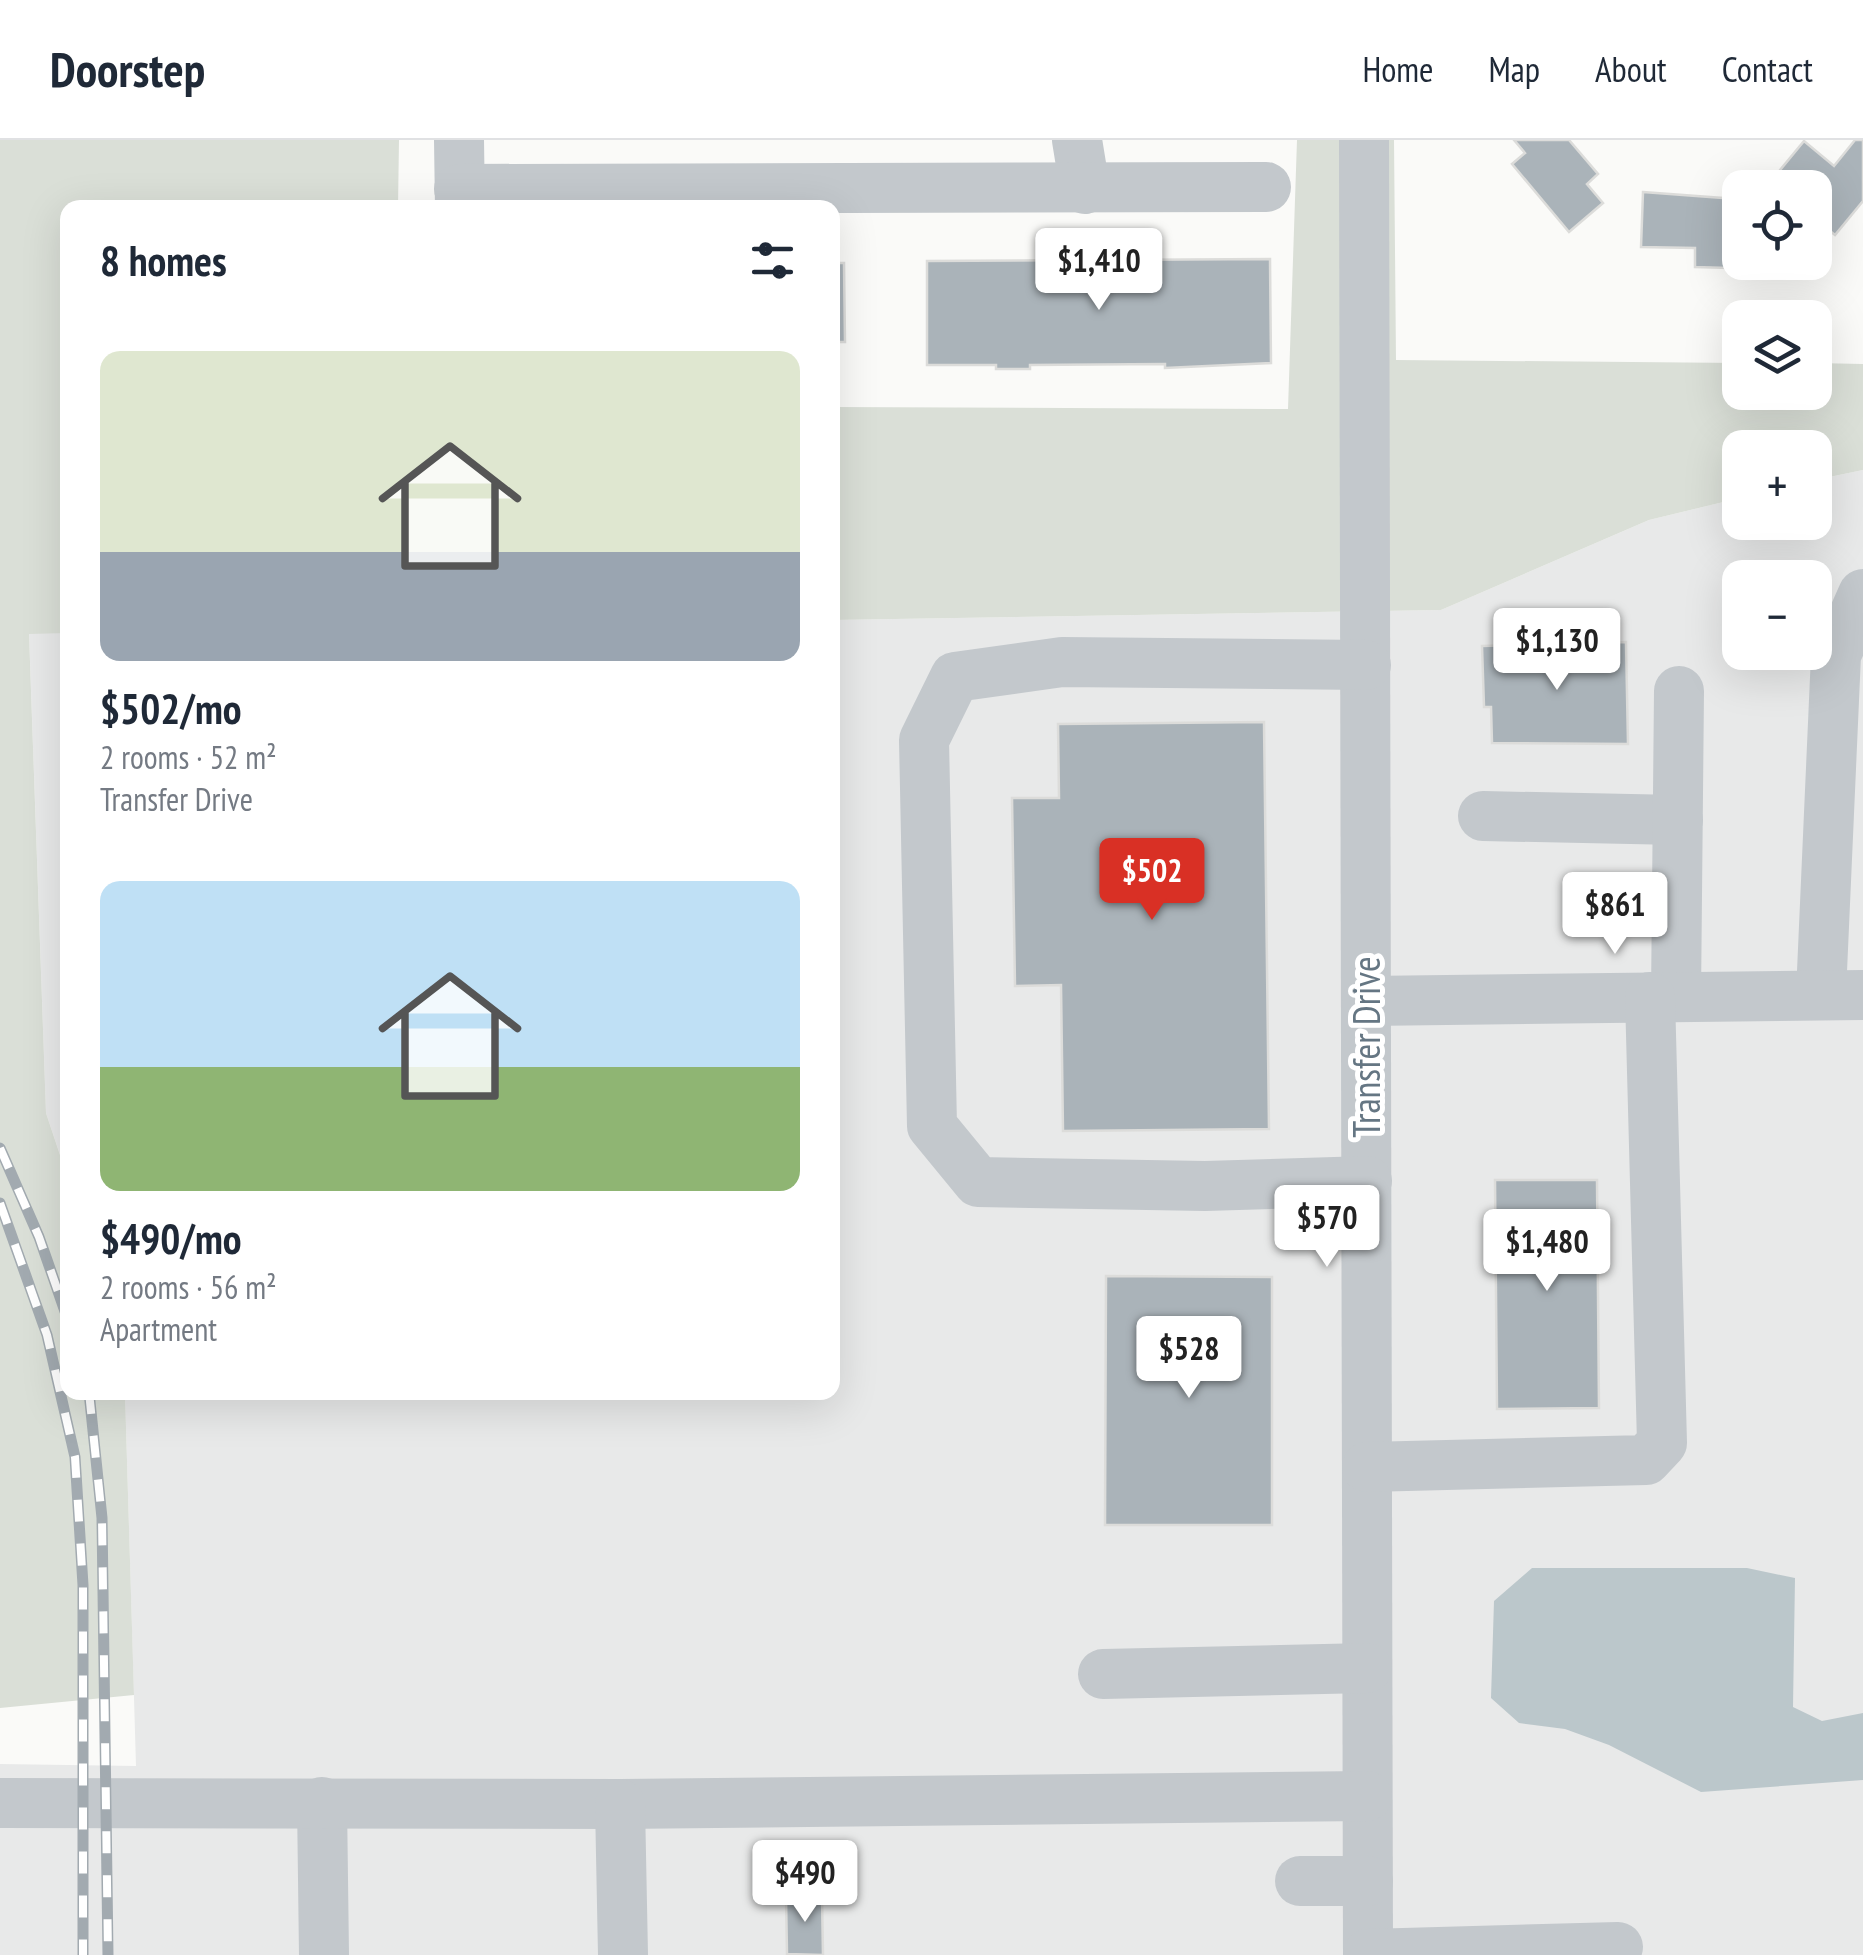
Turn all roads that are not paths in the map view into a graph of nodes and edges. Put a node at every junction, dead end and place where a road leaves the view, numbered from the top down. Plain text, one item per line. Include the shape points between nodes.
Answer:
1 (459, 140) edge
2 (1076, 140) edge
3 (1364, 140) edge
4 (1266, 187) dead end
5 (1085, 188) junction
6 (460, 198) edge
7 (1863, 594) edge
8 (1366, 665) junction
9 (1679, 691) dead end
10 (1483, 816) dead end
11 (1678, 820) junction
12 (1842, 994) edge
13 (1663, 996) junction
14 (1367, 1001) junction
15 (1367, 1181) junction
16 (1367, 1468) junction
17 (1367, 1668) junction
18 (1102, 1674) dead end
19 (1367, 1796) junction
20 (322, 1802) junction
21 (0, 1803) edge
22 (620, 1804) junction
23 (1368, 1880) junction
24 (1300, 1881) dead end
25 (1618, 1947) dead end
26 (1368, 1954) edge
27 (324, 1955) edge
28 (623, 1955) edge

1 - 6 street
2 - 5 street
3 - 8 street, Transfer Drive
4 - 5 street
5 - 6 street
7 - 12 street via 1836,655
8 - 14 street, Transfer Drive
8 - 15 street via 1062,662 955,677 924,740 932,1126 978,1182
9 - 11 street
10 - 11 street
11 - 13 street
12 - 13 street
13 - 14 street
13 - 16 street via 1662,1443 1646,1460
14 - 15 street, Transfer Drive
15 - 16 street, Transfer Drive
16 - 17 street, Transfer Drive
17 - 18 street
17 - 19 street, Transfer Drive
19 - 22 street
19 - 23 street, Transfer Drive
20 - 21 street
20 - 22 street
20 - 27 street
22 - 28 street
23 - 24 street
23 - 26 street, Transfer Drive
25 - 26 street

